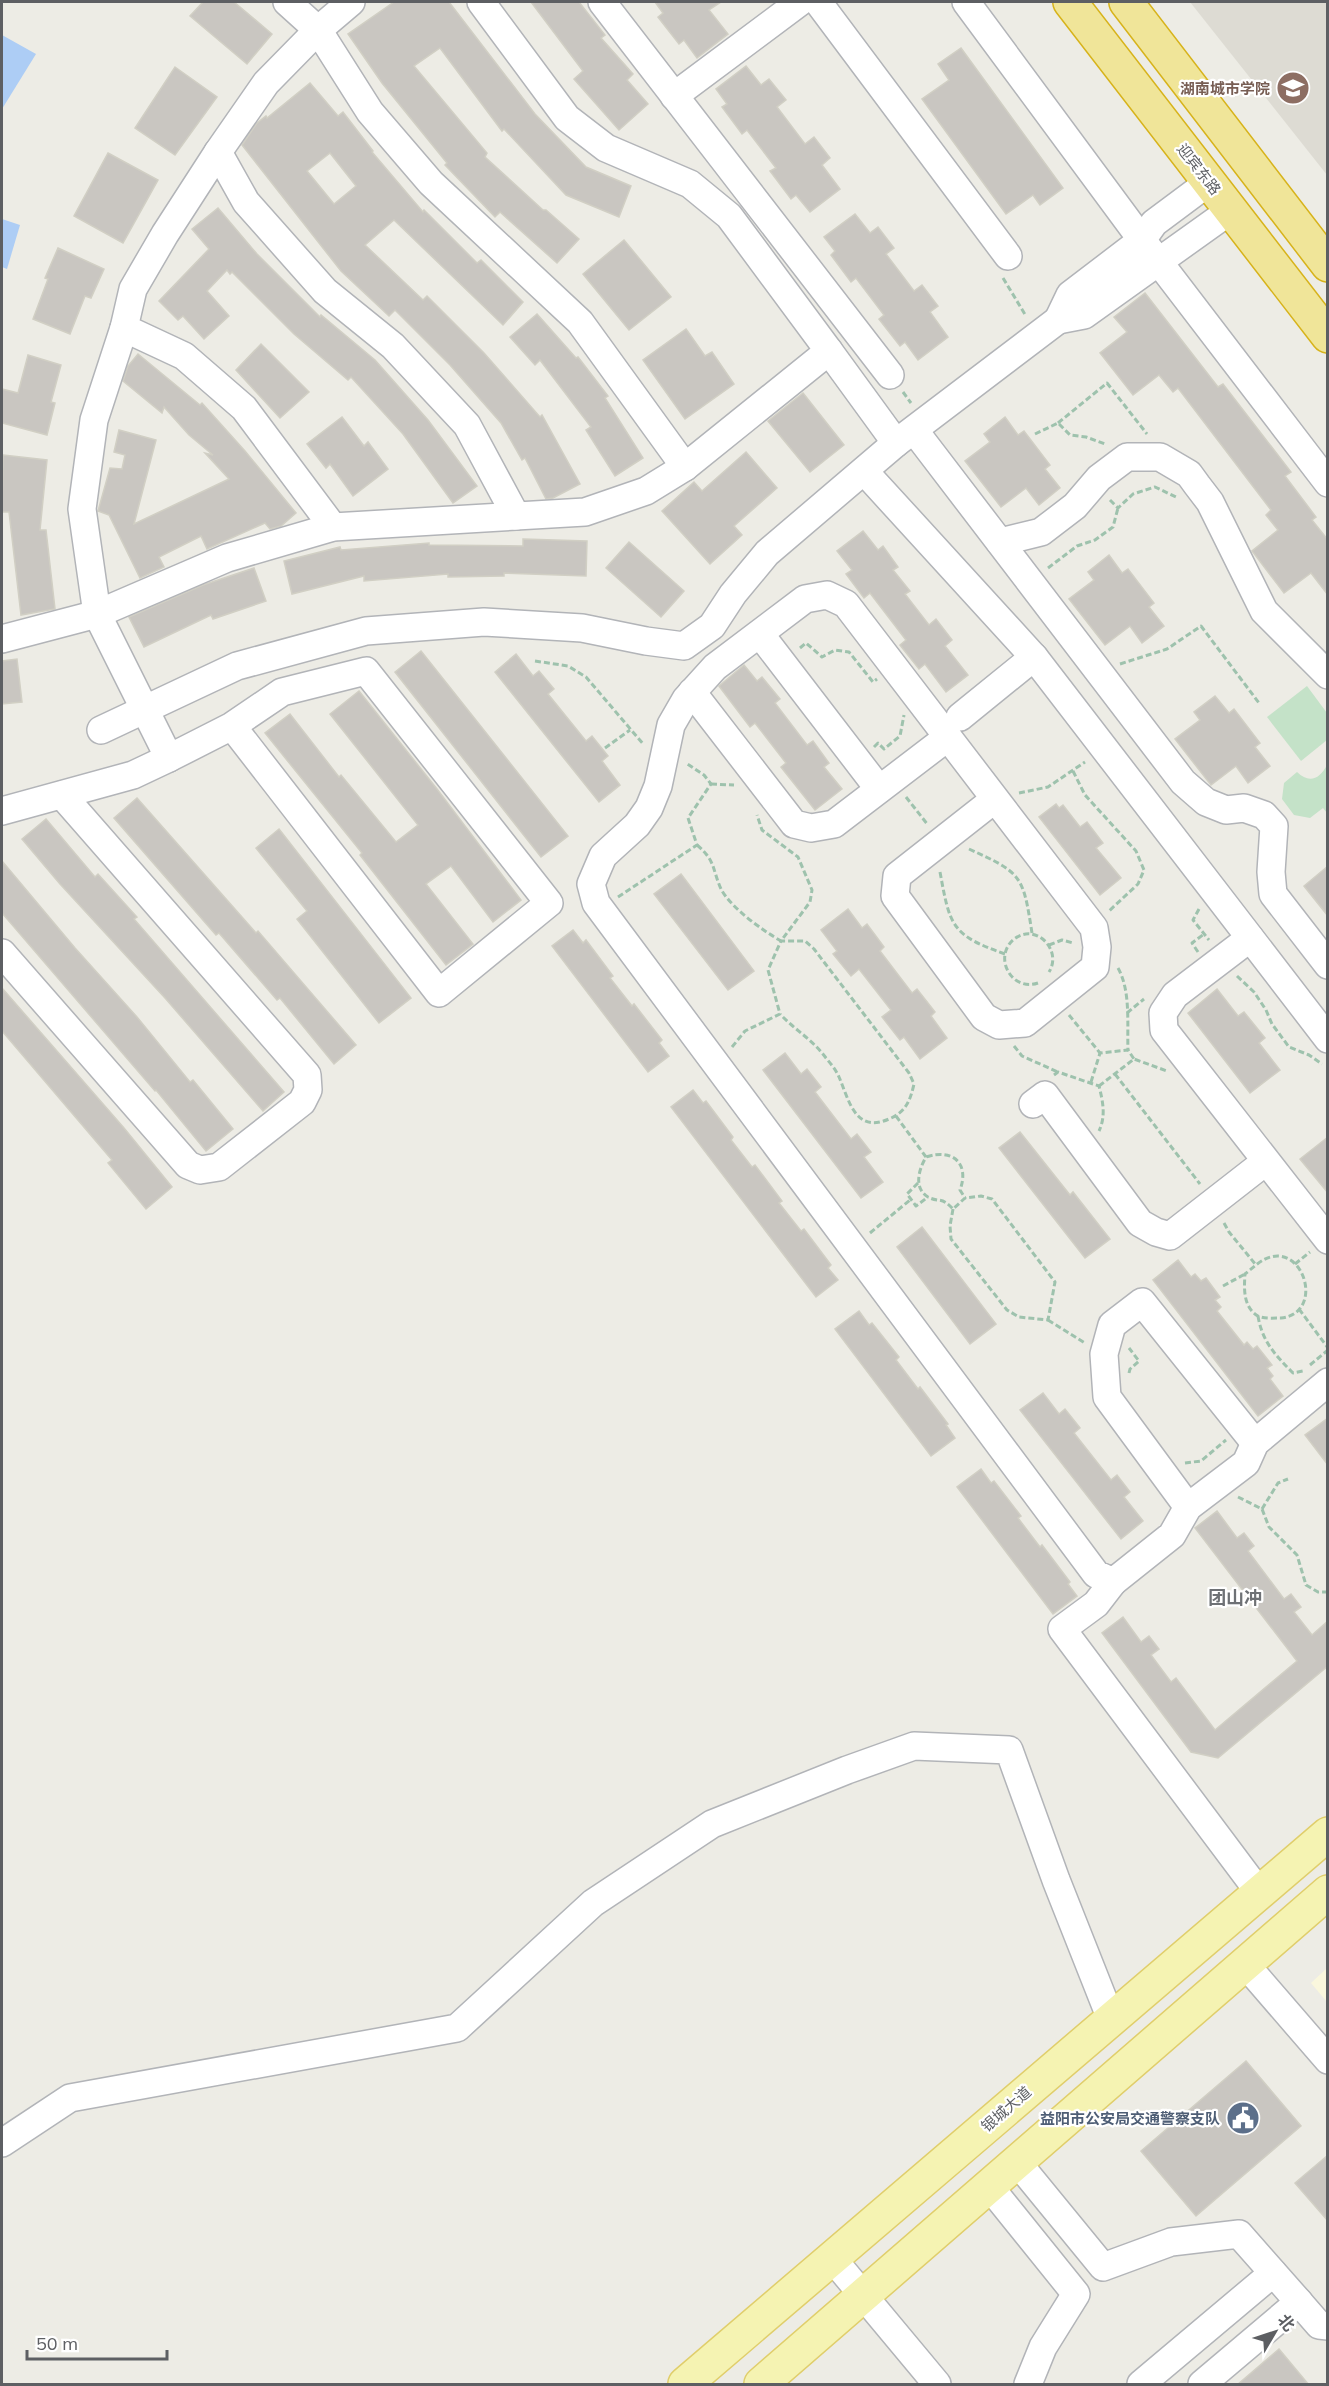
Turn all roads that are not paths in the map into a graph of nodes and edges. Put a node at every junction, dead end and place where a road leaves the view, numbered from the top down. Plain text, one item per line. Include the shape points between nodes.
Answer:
1 (287, 2) edge
2 (351, 2) edge
3 (481, 2) edge
4 (602, 2) edge
5 (800, 2) edge
6 (818, 2) edge
7 (966, 2) edge
8 (1070, 2) edge
9 (1126, 2) edge
10 (318, 30) junction
11 (674, 96) junction
12 (218, 152) junction
13 (1209, 182) junction
14 (1231, 210) junction
15 (1142, 240) junction
16 (1008, 256) road end
17 (1159, 261) junction
18 (1328, 265) edge
19 (124, 328) junction
20 (1048, 328) junction
21 (1328, 336) edge
22 (828, 351) junction
23 (890, 375) road end
24 (912, 432) junction
25 (686, 466) junction
26 (864, 471) junction
27 (1328, 483) edge
28 (516, 516) junction
29 (333, 527) junction
30 (1000, 542) junction
31 (97, 614) junction
32 (760, 634) junction
33 (2, 639) edge
34 (1034, 657) junction
35 (1328, 675) edge
36 (692, 692) junction
37 (143, 711) junction
38 (232, 726) junction
39 (954, 727) junction
40 (101, 730) dead end
41 (169, 758) junction
42 (885, 784) junction
43 (62, 795) junction
44 (995, 798) junction
45 (2, 811) edge
46 (1250, 938) junction
47 (2, 952) edge
48 (1328, 965) edge
49 (1325, 1052) edge
50 (1033, 1104) dead end
51 (1266, 1162) junction
52 (1328, 1240) edge
53 (1328, 1382) edge
54 (1248, 1435) junction
55 (1188, 1507) junction
56 (1113, 1582) junction
57 (1328, 1834) edge
58 (1259, 1892) junction
59 (1328, 1892) edge
60 (1245, 1964) junction
61 (1111, 2019) junction
62 (1328, 2060) edge
63 (2, 2142) edge
64 (1017, 2162) junction
65 (989, 2186) junction
66 (832, 2258) junction
67 (1273, 2272) junction
68 (863, 2297) junction
69 (1299, 2302) junction
70 (1328, 2326) edge
71 (685, 2385) edge
72 (761, 2385) edge
73 (937, 2385) edge
74 (1028, 2385) edge
75 (1141, 2385) edge
76 (1202, 2385) edge

1 - 10 street
2 - 10 street
3 - 22 street via 567,118 606,148 690,184 729,216
4 - 11 street
5 - 11 street
6 - 16 street
7 - 15 street
8 - 13 highway, 迎宾东路
9 - 18 highway
10 - 12 street via 266,83
10 - 25 street via 370,112 431,183 580,322
11 - 23 street
12 - 19 street via 134,289
12 - 28 street via 246,202 325,291 393,345 467,425
13 - 14 highway, 迎宾东路
13 - 15 street via 1154,223
14 - 17 street
14 - 21 highway, 迎宾东路
15 - 17 street
15 - 20 street via 1070,295
17 - 20 street via 1084,315
17 - 27 street
19 - 29 street via 184,357 244,408
19 - 31 street via 94,420 82,509
20 - 24 street
22 - 24 street
22 - 25 street
24 - 26 street
24 - 30 street
25 - 28 street via 646,491 585,512
26 - 34 street
26 - 37 street via 767,553 712,626 684,646 582,628 484,622 366,631 237,666
28 - 29 street
29 - 31 street via 227,558
30 - 35 street via 1041,532 1127,457 1160,457 1189,474 1210,502 1264,611
30 - 48 street via 1183,783 1206,802 1226,810 1244,808 1264,815 1274,826 1273,894
31 - 33 street
31 - 37 street
32 - 36 street via 715,667
32 - 39 street via 805,598 827,595 846,604 894,666
32 - 42 street via 856,760
34 - 39 street
34 - 46 street
36 - 42 street via 794,824 811,828 834,824
36 - 56 street via 671,725 658,786 649,808 637,825 603,856 591,884 596,903 1096,1574
37 - 40 street
37 - 41 street
38 - 38 street via 282,692 366,671 549,903 439,993
38 - 41 street
39 - 42 street
39 - 44 street
41 - 43 street via 133,775
43 - 45 street
43 - 47 street via 307,1075 308,1090 302,1102 219,1167 200,1170 188,1165
44 - 44 street via 897,876 895,896 984,1017 999,1025 1025,1023 1095,967 1097,947 1094,928
46 - 49 street
46 - 51 street via 1175,995 1163,1013 1164,1030
50 - 51 street via 1045,1095 1140,1223 1170,1236
51 - 52 street
53 - 54 street
54 - 55 street via 1246,1463
54 - 55 street via 1142,1302 1112,1325 1104,1354 1107,1397
55 - 56 street via 1172,1535
56 - 58 street via 1096,1604 1062,1629
57 - 58 main road, 银城大道
58 - 61 main road, 银城大道
59 - 60 main road
60 - 62 street
60 - 64 main road
61 - 63 street via 1009,1750 914,1746 712,1824 593,1903 458,2028 70,2098
61 - 66 main road, 银城大道
64 - 65 main road
64 - 67 street via 1103,2267 1172,2242 1239,2234
65 - 68 main road
65 - 74 street via 1076,2294 1043,2347
66 - 68 street
66 - 71 main road, 银城大道
67 - 69 street
67 - 75 street
68 - 72 main road
68 - 73 street
69 - 70 street via 1319,2325
69 - 76 street

